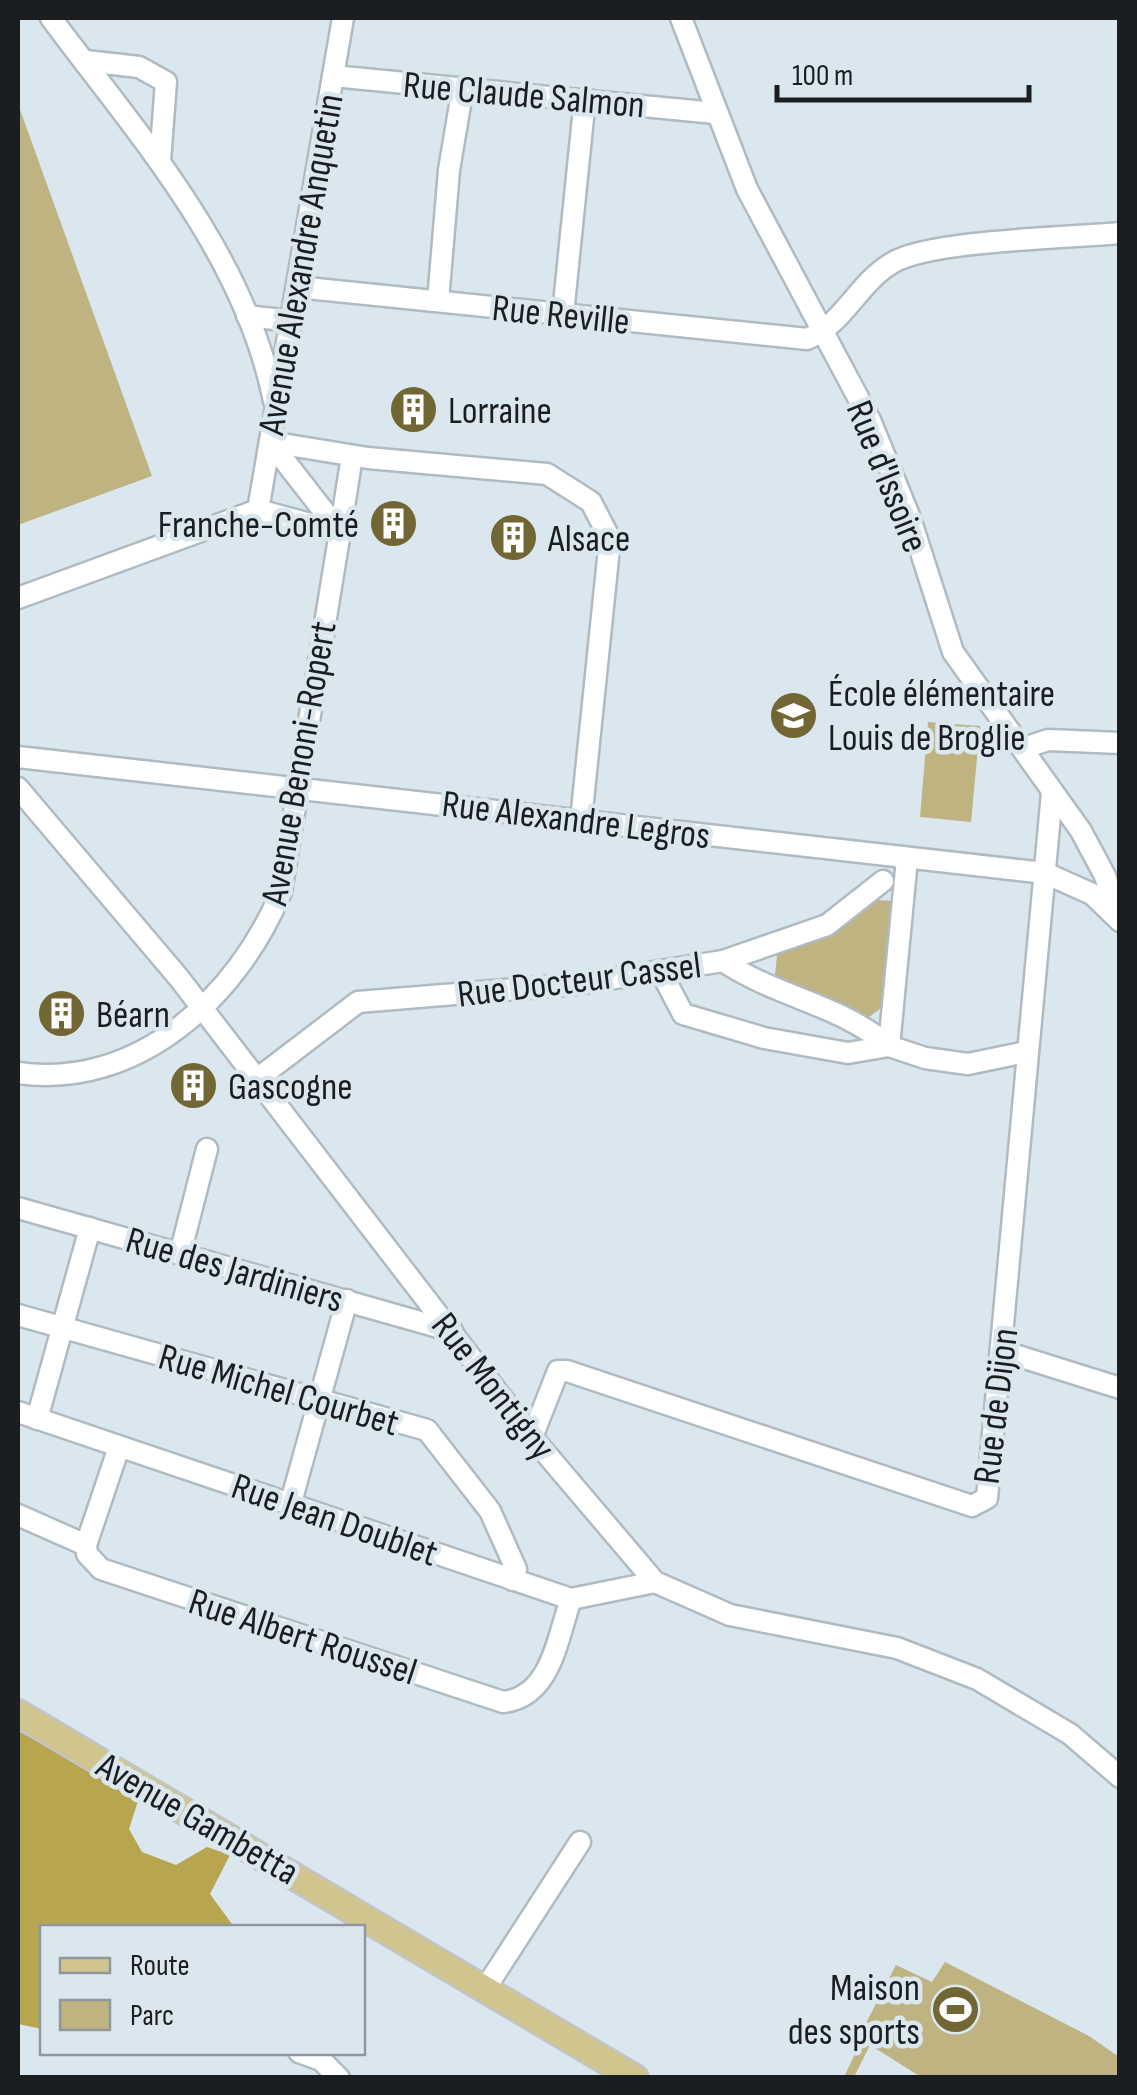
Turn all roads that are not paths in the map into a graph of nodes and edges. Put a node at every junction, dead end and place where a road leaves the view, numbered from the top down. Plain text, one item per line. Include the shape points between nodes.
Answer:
1 (50, 18) edge
2 (343, 18) edge
3 (681, 18) edge
4 (86, 61) junction
5 (333, 76) junction
6 (463, 87) junction
7 (585, 98) junction
8 (715, 114) junction
9 (160, 161) junction
10 (1120, 234) edge
11 (296, 287) junction
12 (438, 301) junction
13 (563, 314) junction
14 (247, 316) junction
15 (291, 321) junction
16 (824, 332) junction
17 (276, 408) junction
18 (270, 442) junction
19 (352, 456) junction
20 (258, 510) junction
21 (340, 532) junction
22 (18, 598) edge
23 (1120, 742) edge
24 (1024, 748) junction
25 (18, 757) edge
26 (18, 788) edge
27 (297, 789) junction
28 (1052, 793) junction
29 (581, 820) junction
30 (880, 857) junction
31 (908, 859) junction
32 (1046, 873) junction
33 (894, 883) junction
34 (1120, 920) edge
35 (723, 962) junction
36 (662, 974) junction
37 (202, 1009) junction
38 (889, 1046) junction
39 (1026, 1052) junction
40 (18, 1073) edge
41 (257, 1079) junction
42 (208, 1149) dead end
43 (18, 1208) edge
44 (90, 1228) junction
45 (180, 1254) junction
46 (347, 1300) junction
47 (18, 1315) edge
48 (64, 1329) junction
49 (452, 1330) junction
50 (1002, 1351) junction
51 (1120, 1388) edge
52 (320, 1398) junction
53 (27, 1415) edge
54 (532, 1437) junction
55 (119, 1447) junction
56 (291, 1502) junction
57 (18, 1515) edge
58 (86, 1545) junction
59 (513, 1580) junction
60 (655, 1582) junction
61 (571, 1599) junction
62 (18, 1714) edge
63 (1120, 1776) edge
64 (580, 1842) dead end
65 (485, 1989) junction
66 (307, 2055) edge
67 (339, 2078) edge
68 (635, 2078) edge

1 - 4 street
2 - 5 street, Avenue Alexandre Anquetin
3 - 8 street, Rue d'Issoire
4 - 9 street
4 - 9 street via 139,67 166,82
5 - 6 street, Rue Claude Salmon
5 - 11 street, Avenue Alexandre Anquetin
6 - 7 street, Rue Claude Salmon
6 - 12 street
7 - 8 street, Rue Claude Salmon
7 - 13 street
8 - 16 street, Rue d'Issoire
9 - 14 street
10 - 16 street via 926,250 892,263
11 - 12 street, Rue Reville
11 - 15 street, Avenue Alexandre Anquetin
12 - 13 street, Rue Reville
13 - 16 street, Rue Reville via 807,339
14 - 15 street
14 - 17 street
15 - 17 street, Avenue Alexandre Anquetin
16 - 24 street, Rue d'Issoire via 910,518 953,652
17 - 18 street, Avenue Alexandre Anquetin
18 - 19 street
18 - 20 street, Avenue Alexandre Anquetin
18 - 21 street
19 - 21 street, Avenue Benoni-Ropert
19 - 29 street via 547,474 574,488 600,516 609,556
20 - 21 street
20 - 22 street
21 - 27 street, Avenue Benoni-Ropert
23 - 24 street via 1048,740
24 - 28 street, Rue d'Issoire
25 - 27 street, Rue Alexandre Legros
26 - 37 street, Rue Montigny
27 - 29 street, Rue Alexandre Legros
27 - 37 street, Avenue Benoni-Ropert via 281,892 267,926
28 - 32 street, Rue de Dijon
28 - 34 street, Rue d'Issoire via 1081,830
29 - 30 street, Rue Alexandre Legros
30 - 31 street, Rue Alexandre Legros
30 - 33 street
31 - 32 street, Rue Alexandre Legros
31 - 33 street
32 - 34 street, Rue Alexandre Legros via 1092,894
32 - 39 street, Rue de Dijon
33 - 35 street, Rue Docteur Cassel via 827,926
33 - 38 street
35 - 36 street, Rue Docteur Cassel
35 - 38 street via 756,983 864,1025
36 - 38 street via 683,1014 848,1054
36 - 41 street, Rue Docteur Cassel via 358,1002
37 - 40 street, Avenue Benoni-Ropert via 162,1040 106,1068 58,1076
37 - 41 street, Rue Montigny
38 - 39 street via 968,1064
39 - 50 street, Rue de Dijon
41 - 49 street, Rue Montigny
42 - 45 street
43 - 44 street, Rue des Jardiniers
44 - 45 street, Rue des Jardiniers
44 - 48 street
45 - 46 street, Rue des Jardiniers
46 - 49 street, Rue des Jardiniers
46 - 52 street
47 - 48 street, Rue Michel Courbet
48 - 52 street, Rue Michel Courbet
48 - 53 street
49 - 54 street, Rue Montigny
50 - 51 street
50 - 54 street, Rue de Dijon via 991,1490 972,1506 567,1371 558,1371
52 - 56 street
52 - 59 street, Rue Michel Courbet via 427,1430 490,1511 516,1569
53 - 55 street, Rue Jean Doublet
54 - 60 street, Rue Montigny
55 - 56 street, Rue Jean Doublet
55 - 58 street
56 - 59 street, Rue Jean Doublet
57 - 58 street, Rue Albert Roussel
58 - 61 street, Rue Albert Roussel via 101,1569 503,1702 524,1700 540,1685
59 - 61 street, Rue Jean Doublet
60 - 61 street, Rue Jean Doublet
60 - 63 street, Rue Montigny via 730,1616 897,1648 977,1680 1070,1734
62 - 65 main road, Avenue Gambetta
64 - 65 street
65 - 68 main road, Avenue Gambetta
66 - 67 street

